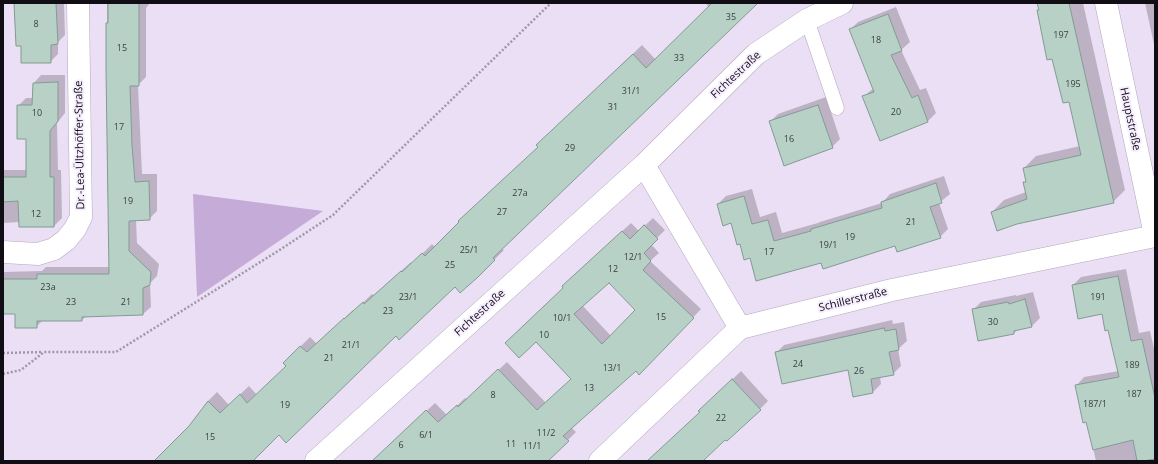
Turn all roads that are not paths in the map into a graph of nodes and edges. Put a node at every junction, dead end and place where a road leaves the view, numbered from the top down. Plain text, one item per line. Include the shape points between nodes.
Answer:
1 (78, 3) edge
2 (842, 3) edge
3 (1106, 3) edge
4 (807, 20) junction
5 (837, 108) dead end
6 (644, 165) junction
7 (1155, 235) edge
8 (3, 252) edge
9 (740, 328) junction
10 (316, 461) edge
11 (600, 461) edge

1 - 8 street, Dr.-Lea-Ültzhöffer-Straße via 81,217 66,240 54,249 38,254
2 - 4 street, Fichtestraße
3 - 7 street, Hauptstraße
4 - 5 lane
4 - 6 street, Fichtestraße via 756,54
6 - 9 street
6 - 10 street, Fichtestraße
7 - 9 street, Schillerstraße via 892,290
9 - 11 street, Schillerstraße

